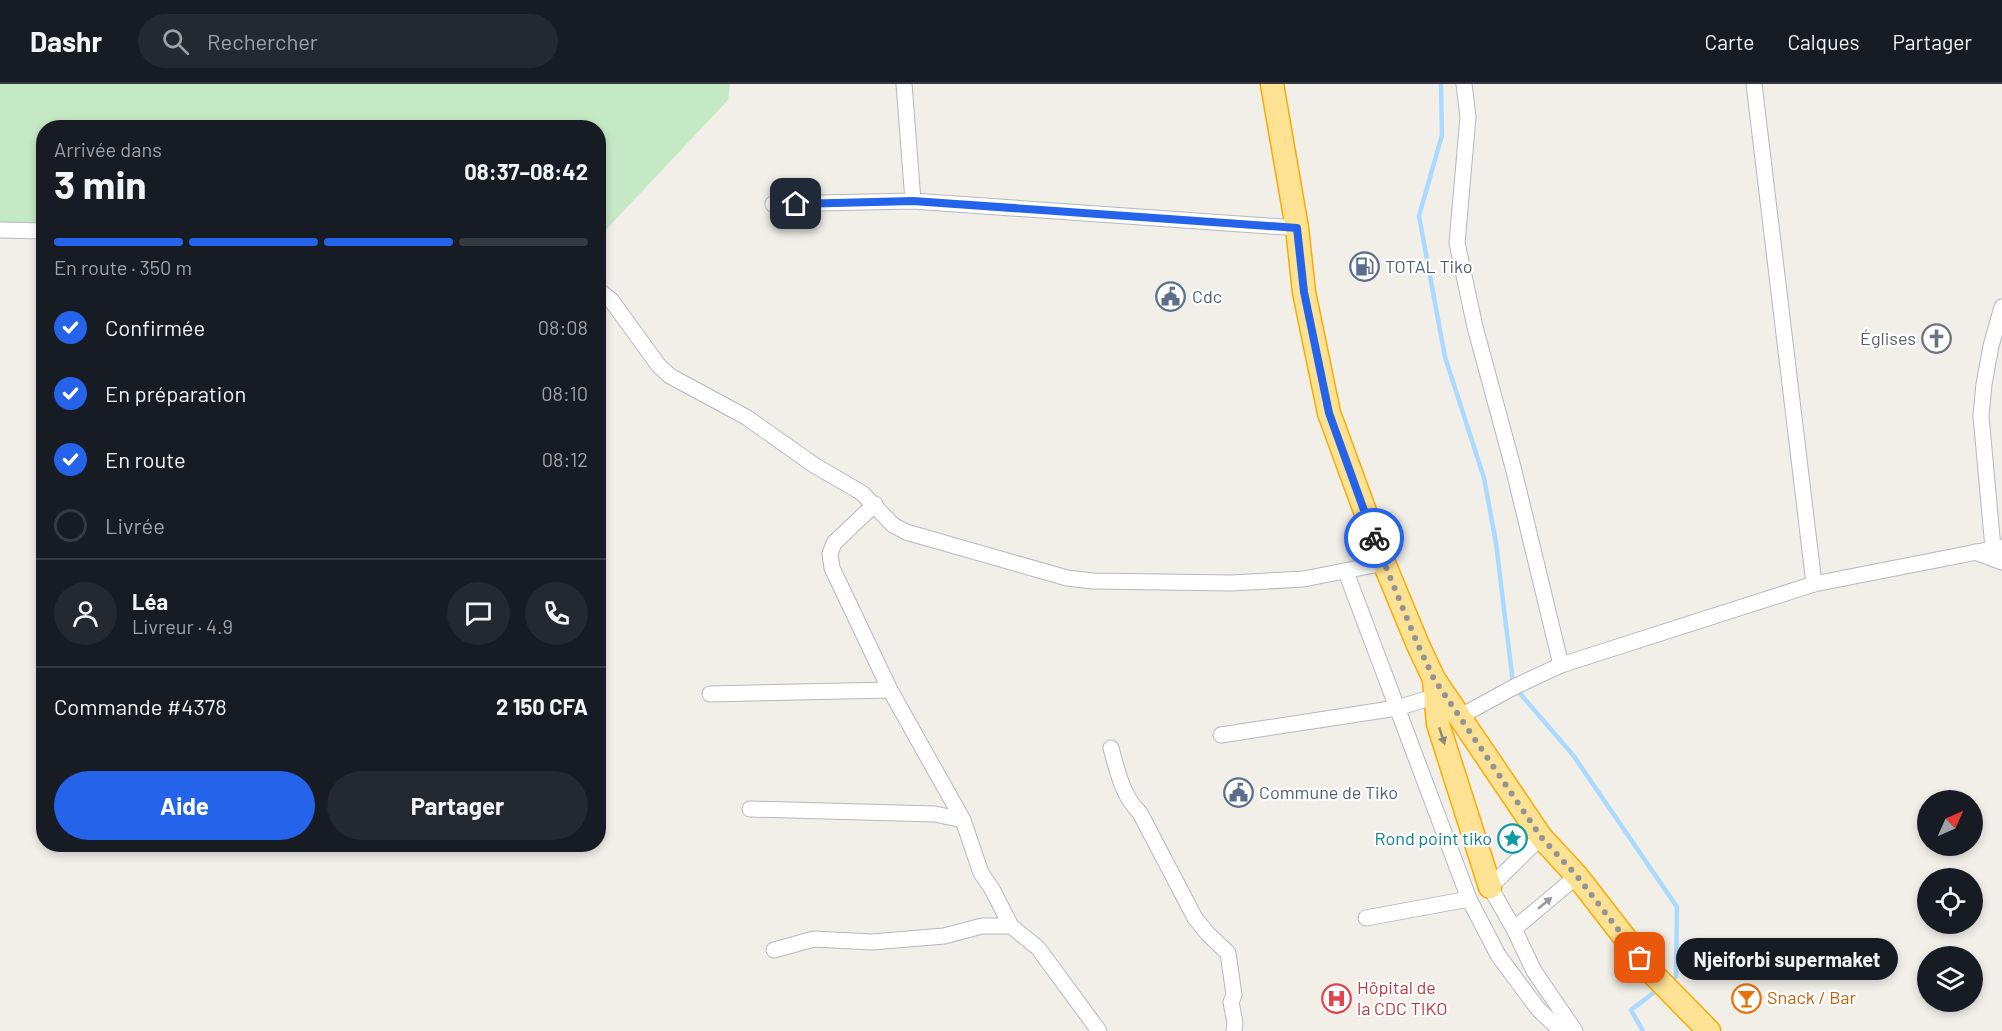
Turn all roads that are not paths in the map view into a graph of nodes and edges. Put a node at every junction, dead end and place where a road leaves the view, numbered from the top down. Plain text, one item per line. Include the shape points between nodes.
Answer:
1 (904, 84) edge
2 (1272, 84) edge
3 (1464, 84) edge
4 (1754, 84) edge
5 (913, 201) junction
6 (773, 204) dead end
7 (1297, 228) junction
8 (0, 230) edge
9 (36, 231) edge
10 (606, 296) edge
11 (2002, 307) edge
12 (875, 504) junction
13 (1998, 548) edge
14 (1975, 552) junction
15 (2002, 562) edge
16 (1384, 563) junction
17 (1346, 572) junction
18 (1814, 584) junction
19 (1562, 665) junction
20 (1435, 687) junction
21 (890, 690) junction
22 (710, 693) dead end
23 (1397, 708) junction
24 (1459, 717) junction
25 (1221, 735) dead end
26 (1111, 748) dead end
27 (750, 809) dead end
28 (963, 820) junction
29 (1541, 837) junction
30 (1577, 876) junction
31 (1490, 887) junction
32 (1468, 899) junction
33 (1366, 918) dead end
34 (1011, 926) junction
35 (1514, 929) junction
36 (774, 950) dead end
37 (1099, 1031) edge
38 (1234, 1031) edge
39 (1561, 1031) edge
40 (1575, 1031) edge
41 (1709, 1031) edge

1 - 5 street
2 - 7 highway
3 - 19 street via 1468,117 1457,243
4 - 18 street
5 - 6 street
5 - 7 street
7 - 16 highway via 1304,292 1329,413
8 - 9 street
10 - 12 street via 670,376 746,417
11 - 13 street via 1991,346 1980,416
12 - 17 street via 893,525 906,532 1067,579 1231,583
12 - 21 street via 834,543 830,554 832,568
13 - 14 street
14 - 15 street
14 - 18 street
16 - 17 street
16 - 20 highway
17 - 23 street
18 - 19 street
19 - 24 street
20 - 23 street
20 - 24 highway
20 -> 31 highway via 1438,724
21 - 22 street
21 - 28 street
23 - 25 street
23 - 32 street
24 - 29 highway
26 - 38 street via 1130,803 1140,813 1196,918 1228,953
27 - 28 street via 935,814
28 - 34 street via 981,873
29 - 30 highway
29 - 31 street
35 -> 30 street
30 - 41 highway via 1653,974
31 - 35 street
32 - 33 street
32 - 39 street via 1498,955 1538,1009
34 - 36 street via 982,926 944,936 872,942 814,939
34 - 37 street via 1038,948
35 - 40 street via 1534,971

